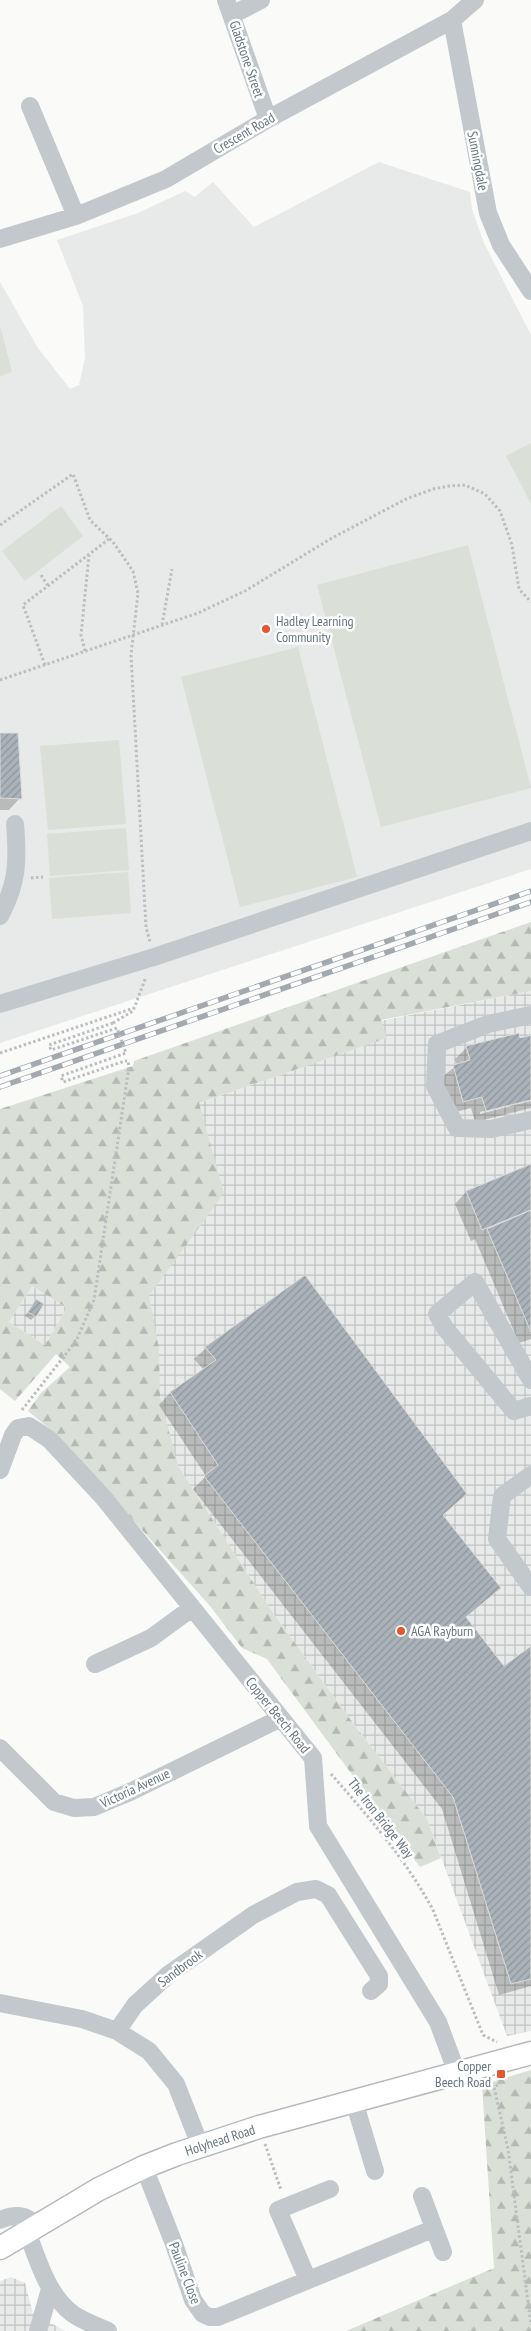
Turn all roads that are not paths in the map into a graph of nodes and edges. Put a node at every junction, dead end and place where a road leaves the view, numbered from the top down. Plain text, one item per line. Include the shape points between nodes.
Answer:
1 (262, 0) edge
2 (475, 0) edge
3 (229, 8) edge
4 (452, 20) junction
5 (30, 106) dead end
6 (268, 119) junction
7 (76, 216) junction
8 (0, 240) edge
9 (531, 291) edge
10 (15, 824) dead end
11 (531, 831) edge
12 (0, 916) edge
13 (0, 1004) edge
14 (531, 1015) edge
15 (531, 1120) edge
16 (531, 1380) edge
17 (531, 1406) edge
18 (0, 1470) edge
19 (531, 1476) edge
20 (531, 1587) edge
21 (192, 1608) junction
22 (95, 1664) dead end
23 (281, 1718) junction
24 (0, 1748) edge
25 (371, 1991) dead end
26 (0, 2003) edge
27 (118, 2031) junction
28 (531, 2053) edge
29 (457, 2073) junction
30 (354, 2101) junction
31 (200, 2145) junction
32 (144, 2167) junction
33 (375, 2171) dead end
34 (330, 2189) dead end
35 (422, 2196) dead end
36 (0, 2208) edge
37 (0, 2220) edge
38 (27, 2224) junction
39 (434, 2228) junction
40 (0, 2248) edge
41 (443, 2252) dead end
42 (308, 2280) junction
43 (50, 2289) junction
44 (38, 2331) edge
45 (108, 2331) edge

1 - 3 street
2 - 4 street, Crescent Road
3 - 6 street, Gladstone Street
4 - 6 street, Crescent Road
4 - 9 street, Sunningdale via 488,213 502,245
5 - 7 street
6 - 7 street, Crescent Road via 166,179
7 - 8 street, Crescent Road
10 - 12 street via 18,860 9,900
11 - 13 street via 154,957
14 - 15 street via 488,1024 437,1044 435,1086 457,1128 490,1129
16 - 17 street via 475,1282 437,1314 514,1411
18 - 21 street, Copper Beech Road via 18,1428 28,1426 37,1430 103,1497
19 - 20 street via 502,1496 497,1538
21 - 22 street via 150,1638
21 - 23 street, Copper Beech Road
23 - 24 street, Victoria Avenue via 130,1792 94,1806 74,1808 54,1802
23 - 29 street, Copper Beech Road via 313,1758 318,1826 438,2022
25 - 27 street, Sandbrook via 379,1984 379,1976 328,1896 316,1889 297,1892 252,1915 170,1974 135,2005
26 - 27 street via 82,2019
27 - 31 street via 149,2051 176,2084
28 - 29 main road, Holyhead Road
29 - 30 main road, Holyhead Road
30 - 31 main road, Holyhead Road
30 - 33 street
31 - 32 main road, Holyhead Road
32 - 38 main road, Holyhead Road
32 - 42 street, Pauline Close via 189,2292 203,2314 218,2317
34 - 42 street via 283,2208
35 - 39 street
36 - 38 street
37 - 38 street
38 - 40 main road, Holyhead Road
38 - 43 street
39 - 41 street
39 - 42 street, Pauline Close
43 - 44 street
43 - 45 street via 73,2314

